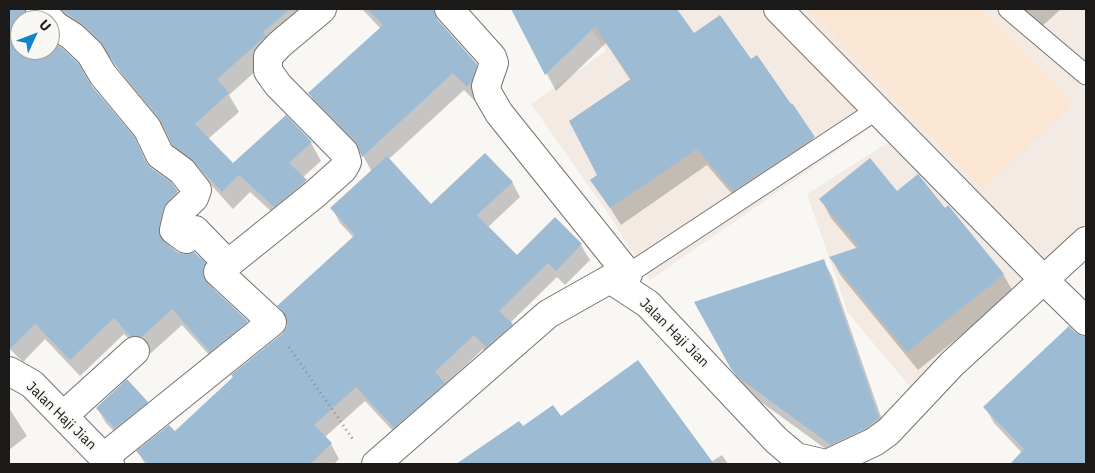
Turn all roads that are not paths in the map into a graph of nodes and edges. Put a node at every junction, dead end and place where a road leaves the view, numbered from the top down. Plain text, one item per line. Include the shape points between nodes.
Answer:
1 (40, 9) edge
2 (322, 9) edge
3 (450, 9) edge
4 (778, 9) edge
5 (1008, 9) edge
6 (1086, 75) edge
7 (878, 110) junction
8 (1086, 241) edge
9 (228, 264) junction
10 (619, 277) junction
11 (1044, 280) junction
12 (1086, 321) edge
13 (135, 352) dead end
14 (9, 371) edge
15 (64, 415) junction
16 (367, 456) edge
17 (107, 461) edge
18 (826, 464) edge

1 - 9 street via 90,53 103,75 147,128 160,155 182,172 197,190 194,198 178,213 174,230 186,239 195,230
2 - 9 street via 268,56 268,71 278,86 344,152 347,162 315,194
3 - 10 street, Jalan Haji Jian via 492,57 494,63 486,86 499,113
4 - 7 street
5 - 6 lane
7 - 10 lane
7 - 11 street
8 - 11 street, Jalan Haji Jian
9 - 17 street via 218,272 272,322
10 - 16 street via 548,314
10 - 18 street, Jalan Haji Jian via 776,440 796,456
11 - 12 street
11 - 18 street, Jalan Haji Jian via 952,364 888,432
13 - 15 street
14 - 15 street, Jalan Haji Jian via 32,384
15 - 17 street, Jalan Haji Jian

